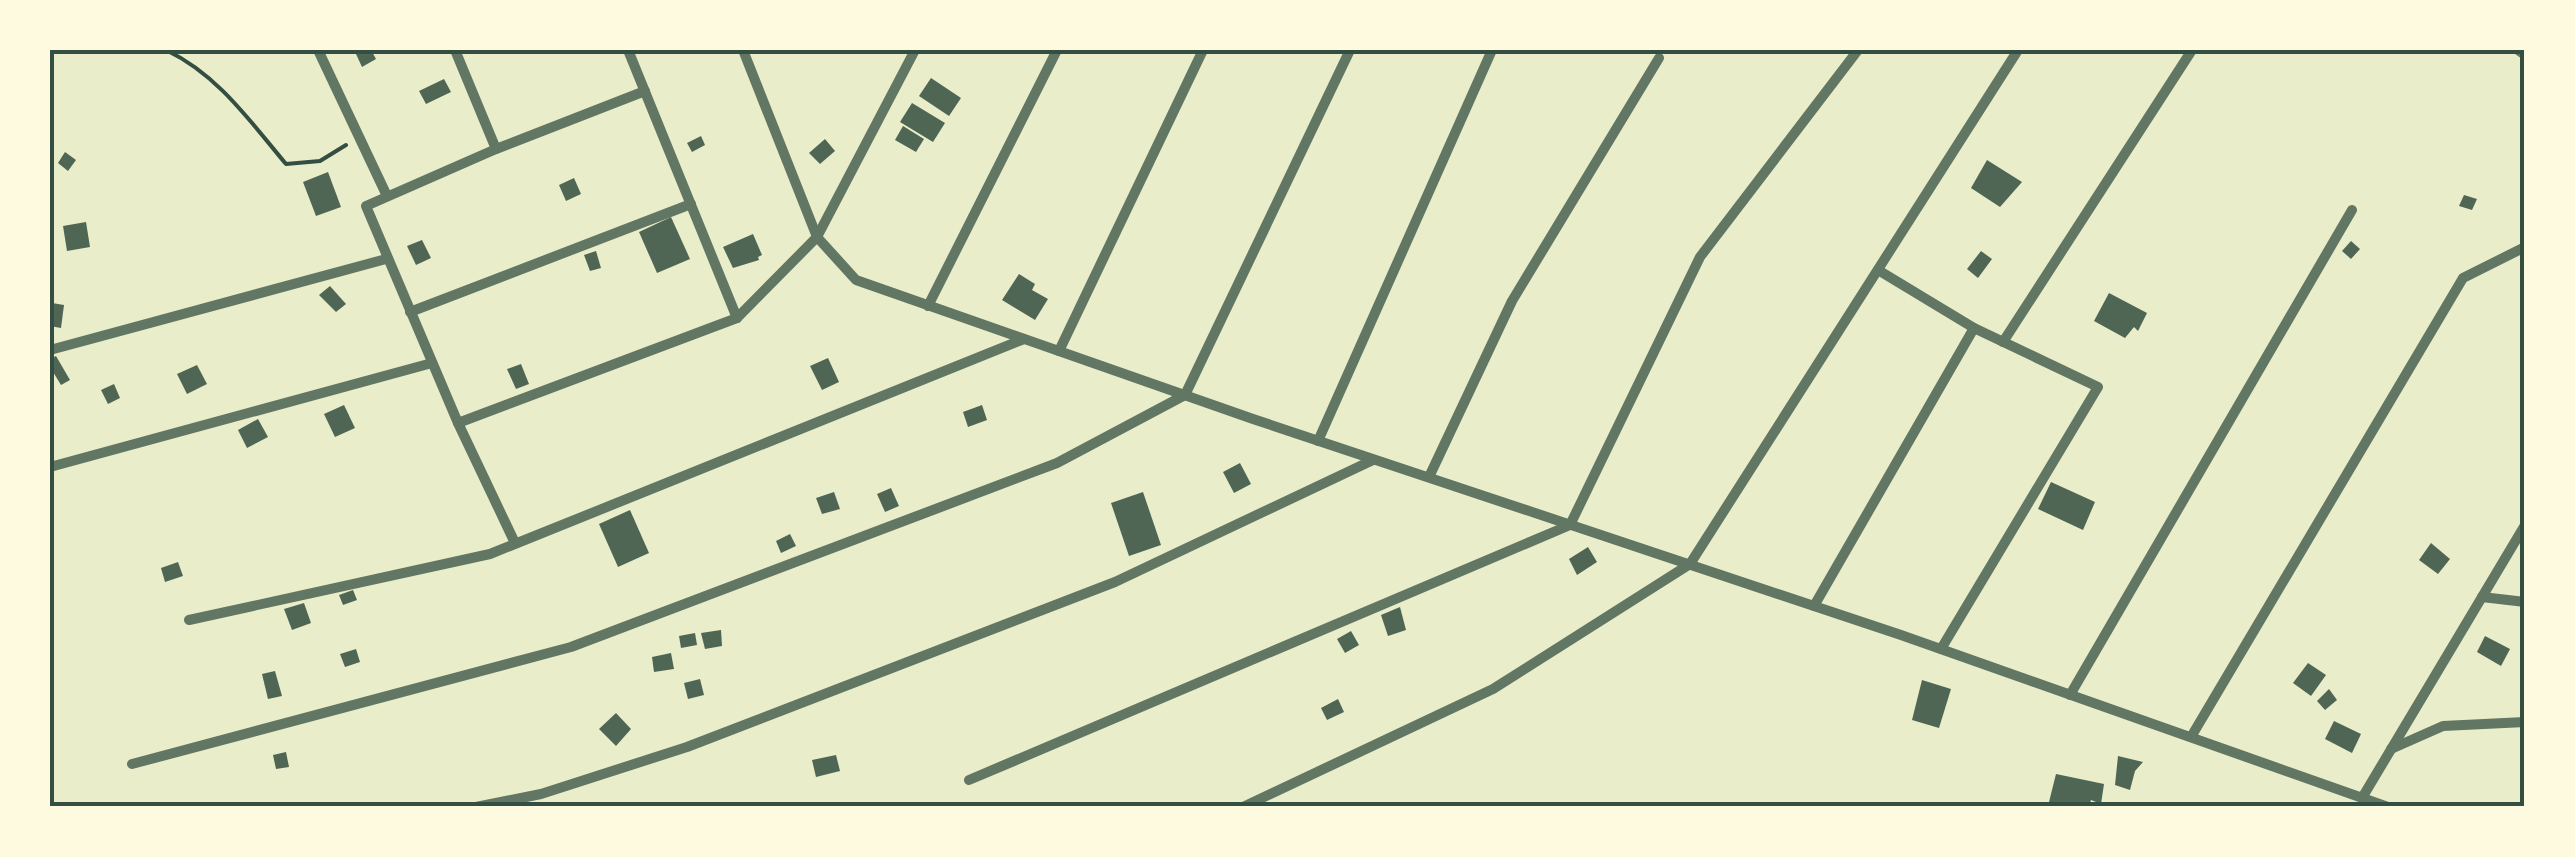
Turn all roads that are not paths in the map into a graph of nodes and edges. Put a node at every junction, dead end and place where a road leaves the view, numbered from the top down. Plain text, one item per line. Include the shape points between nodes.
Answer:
1 (318, 50) edge
2 (454, 50) edge
3 (628, 50) edge
4 (743, 50) edge
5 (916, 50) edge
6 (1057, 50) edge
7 (1202, 50) edge
8 (1350, 50) edge
9 (1492, 50) edge
10 (1858, 50) edge
11 (2018, 50) edge
12 (2192, 50) edge
13 (2518, 50) edge
14 (2525, 55) edge
15 (1659, 58) dead end
16 (645, 91) junction
17 (496, 149) junction
18 (387, 196) junction
19 (691, 204) junction
20 (2352, 210) dead end
21 (818, 237) junction
22 (2525, 247) edge
23 (386, 258) junction
24 (1878, 270) junction
25 (928, 306) junction
26 (410, 312) junction
27 (738, 318) junction
28 (1974, 328) junction
29 (1024, 339) junction
30 (2003, 342) junction
31 (50, 350) edge
32 (1059, 352) junction
33 (432, 363) junction
34 (1185, 396) junction
35 (458, 423) junction
36 (1318, 441) junction
37 (1374, 460) junction
38 (50, 467) edge
39 (1429, 478) junction
40 (1570, 524) junction
41 (2525, 525) edge
42 (516, 543) junction
43 (1690, 564) junction
44 (2482, 596) junction
45 (2525, 602) edge
46 (1814, 606) junction
47 (189, 620) dead end
48 (1941, 649) junction
49 (2070, 695) junction
50 (2525, 722) edge
51 (2191, 737) junction
52 (2391, 749) junction
53 (132, 764) dead end
54 (969, 780) dead end
55 (2362, 798) junction
56 (476, 807) edge
57 (1244, 807) edge
58 (2388, 807) edge

1 - 18 street
2 - 17 street
3 - 16 street
4 - 21 street
5 - 21 street
6 - 25 street
7 - 32 street
8 - 34 street
9 - 36 street
10 - 40 street via 1700,257
11 - 24 street
12 - 30 street
13 - 14 street
15 - 39 street via 1512,302
16 - 17 street
16 - 19 street
17 - 18 street
18 - 23 street via 366,206
19 - 26 street
19 - 27 street
20 - 49 street
21 - 25 street via 856,280
21 - 27 street
22 - 51 street via 2463,278
23 - 26 street
23 - 31 street
24 - 28 street
24 - 43 street
25 - 29 street
26 - 33 street
27 - 35 street
28 - 30 street
28 - 46 street
29 - 32 street
29 - 42 street
30 - 48 street via 2098,387
32 - 34 street
33 - 35 street
33 - 38 street
34 - 36 street
34 - 53 street via 1057,463 571,648
35 - 42 street
36 - 37 street
37 - 39 street
37 - 56 street via 1115,582 688,747 541,794
39 - 40 street
40 - 43 street
40 - 54 street
41 - 44 street
42 - 47 street
43 - 46 street
43 - 57 street via 1493,690
44 - 45 street
44 - 52 street
46 - 48 street
48 - 49 street
49 - 51 street
50 - 52 street via 2443,726
51 - 55 street
52 - 55 street
55 - 58 street

